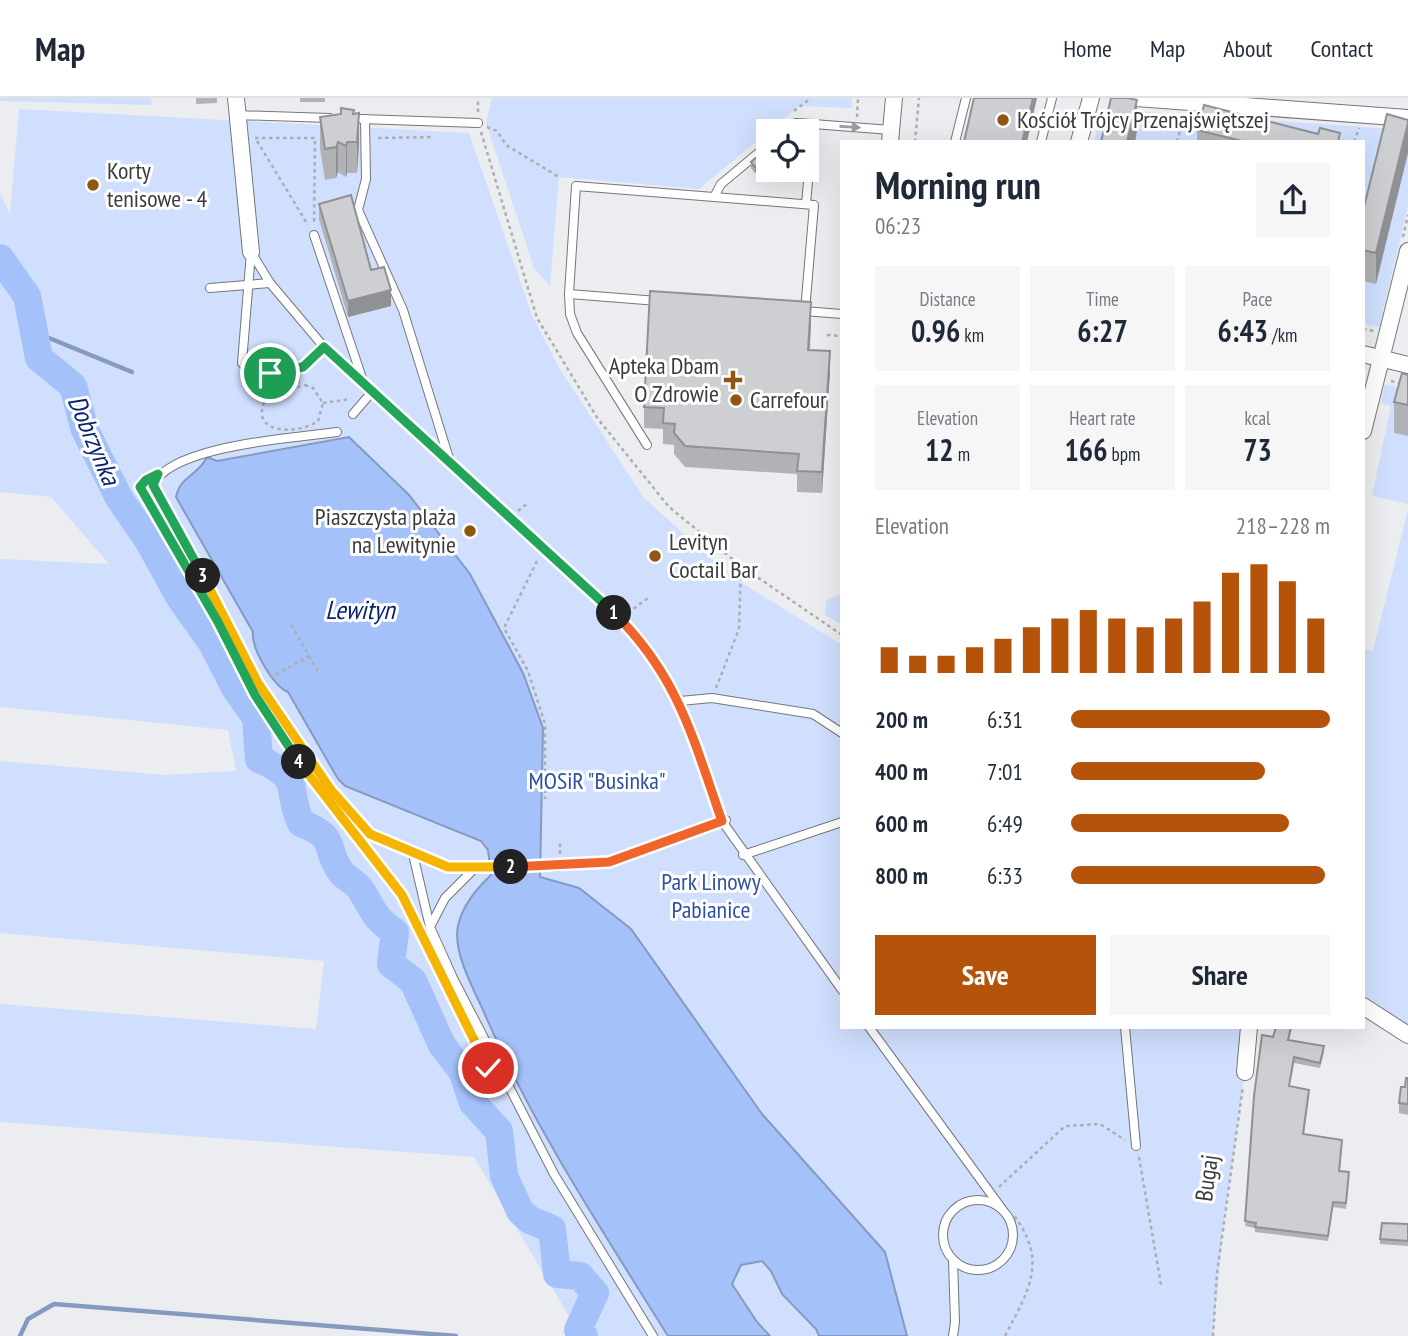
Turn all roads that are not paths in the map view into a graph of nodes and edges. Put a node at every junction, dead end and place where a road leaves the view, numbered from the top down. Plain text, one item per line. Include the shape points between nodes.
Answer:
1 (894, 98) edge
2 (966, 98) edge
3 (1052, 98) edge
4 (1091, 98) edge
5 (1136, 98) edge
6 (235, 106) edge
7 (340, 118) edge
8 (353, 118) edge
9 (1408, 118) edge
10 (365, 119) junction
11 (478, 122) road end
12 (819, 125) edge
13 (891, 136) edge
14 (956, 140) edge
15 (1042, 140) edge
16 (1080, 140) edge
17 (756, 155) edge
18 (756, 163) edge
19 (727, 179) junction
20 (808, 182) edge
21 (714, 197) junction
22 (806, 204) junction
23 (314, 235) road end
24 (1408, 251) edge
25 (251, 252) junction
26 (270, 283) junction
27 (247, 285) junction
28 (210, 288) dead end
29 (569, 294) junction
30 (672, 302) edge
31 (795, 311) edge
32 (805, 312) junction
33 (840, 314) edge
34 (324, 347) junction
35 (1365, 354) edge
36 (1380, 358) junction
37 (1408, 365) edge
38 (368, 392) junction
39 (353, 414) dead end
40 (1365, 422) edge
41 (337, 432) dead end
42 (647, 446) dead end
43 (451, 465) junction
44 (680, 701) junction
45 (840, 732) edge
46 (724, 821) junction
47 (840, 823) edge
48 (413, 854) junction
49 (743, 855) junction
50 (476, 867) junction
51 (430, 927) junction
52 (840, 987) edge
53 (1365, 1007) edge
54 (870, 1029) edge
55 (1125, 1029) edge
56 (1249, 1029) edge
57 (1408, 1035) edge
58 (1245, 1072) road end
59 (1136, 1146) road end
60 (1002, 1209) junction
61 (953, 1260) junction
62 (653, 1336) edge
63 (953, 1336) edge

1 - 13 street
2 - 14 lane
3 - 15 lane
4 - 16 street
5 - 9 street
6 - 7 lane
6 - 25 street
8 - 10 lane
10 - 11 lane
10 - 43 lane via 366,179 358,210 403,310
12 -> 13 lane
17 - 19 lane
18 - 19 lane
19 - 21 lane
20 - 22 lane
21 - 22 lane
21 - 29 lane via 576,186
22 - 32 lane via 814,205
23 - 38 lane
24 - 36 street
25 - 26 lane
25 - 27 lane
26 - 27 lane
26 - 34 lane
27 - 28 lane
27 - 34 lane via 245,367 270,373 303,367
29 - 30 lane
29 - 42 lane via 577,333
31 - 32 lane
32 - 33 lane
34 - 38 lane
35 - 36 street
36 - 37 street
36 - 40 street
38 - 39 lane
38 - 43 lane
41 - 48 lane via 201,452 158,474 153,485 258,683 331,790 370,834
43 - 44 lane via 647,648
44 - 45 lane via 712,698 813,714
44 - 46 lane
46 - 49 lane
46 - 50 lane via 609,862
47 - 49 lane
48 - 50 lane via 448,867
48 - 51 lane
49 - 52 lane
50 - 51 lane via 445,898
51 - 62 lane via 512,1097
53 - 57 street
54 - 60 lane
55 - 59 lane
56 - 58 street
60 - 61 lane via 971,1200 952,1210 943,1241
60 - 61 lane via 1009,1219 1012,1243 998,1263 975,1270
61 - 63 lane

